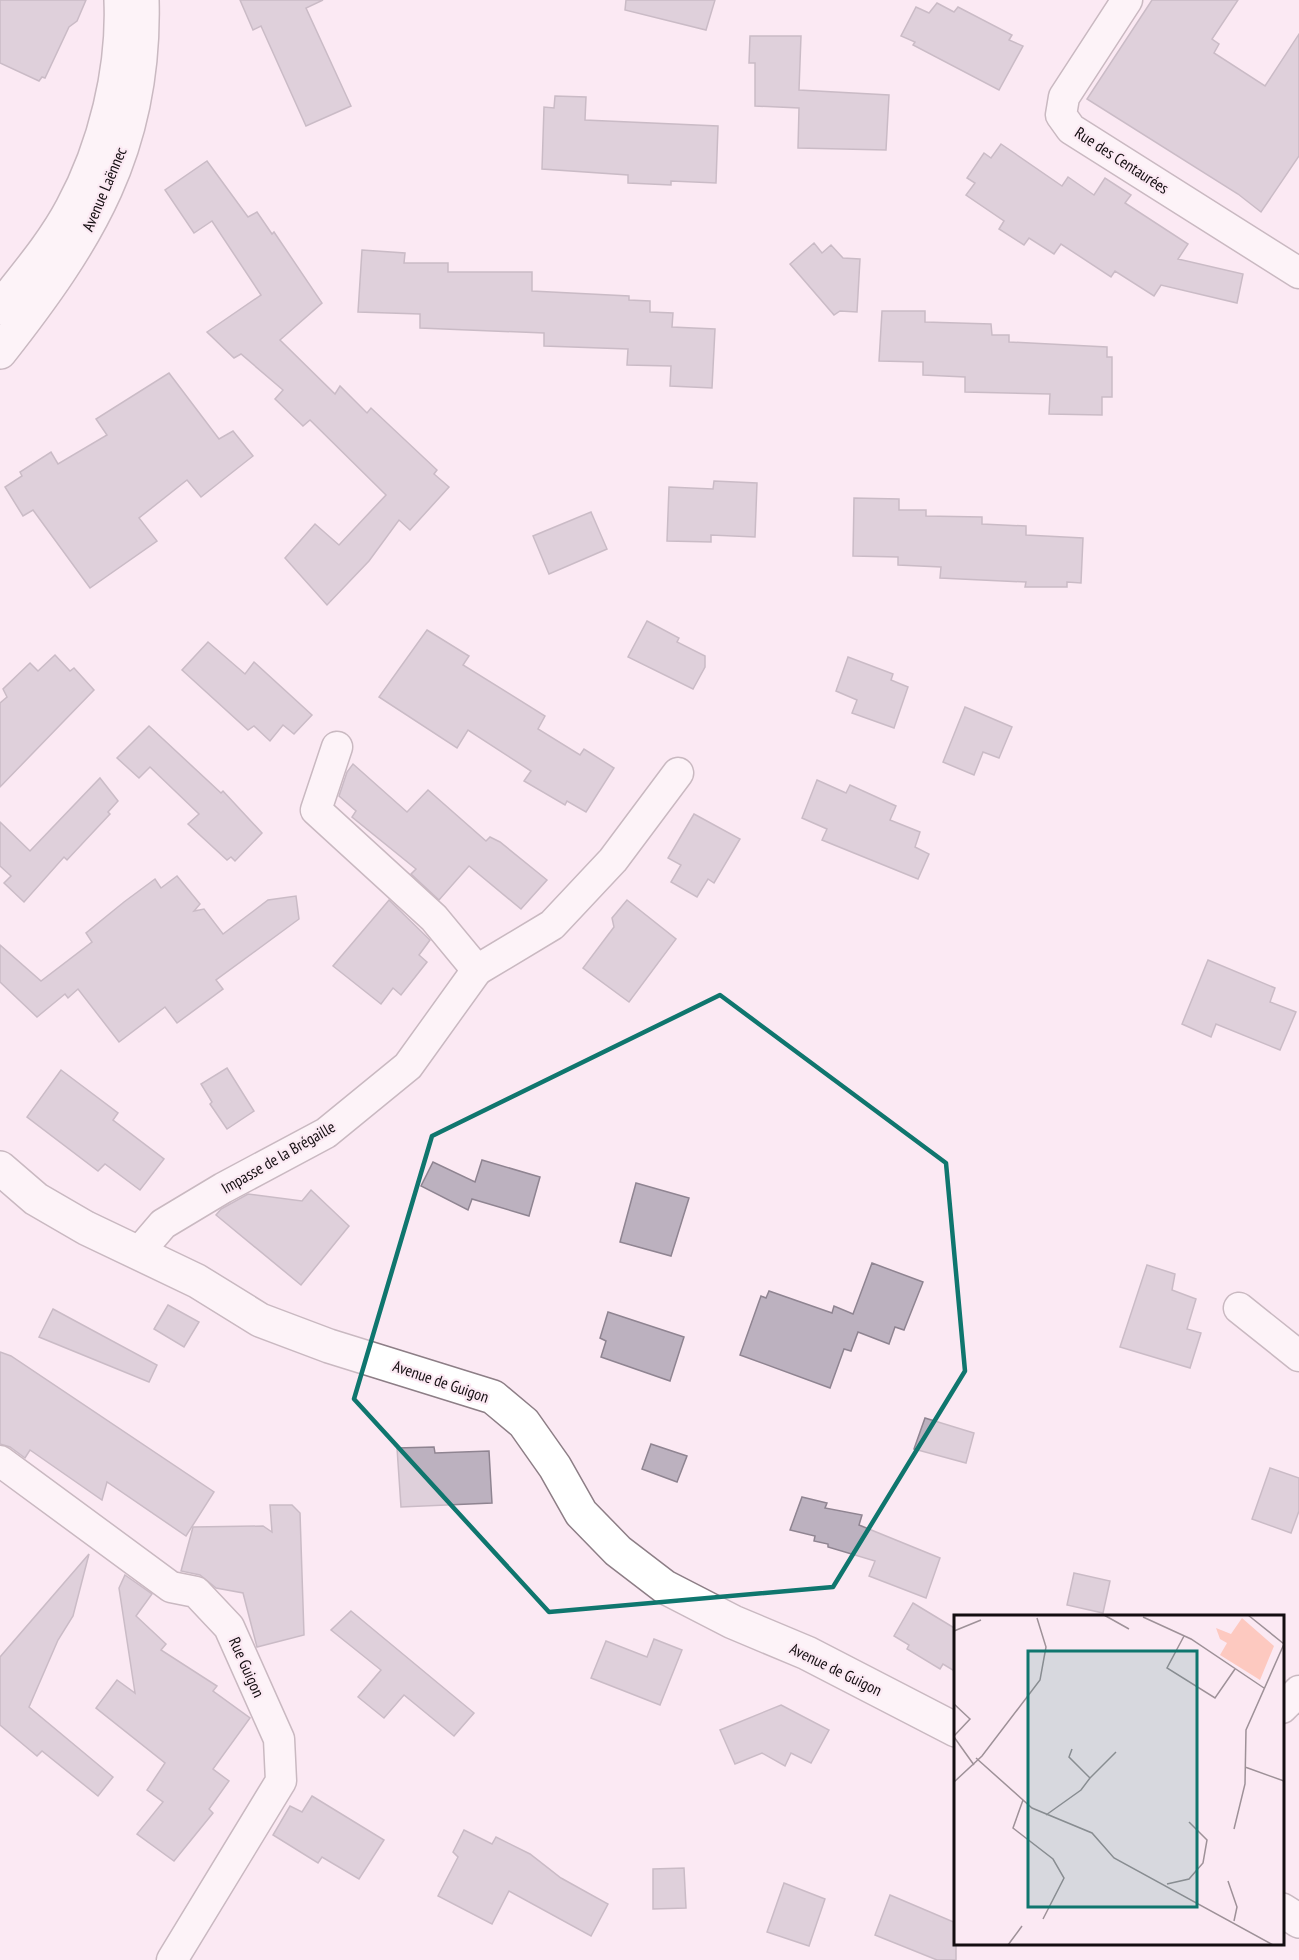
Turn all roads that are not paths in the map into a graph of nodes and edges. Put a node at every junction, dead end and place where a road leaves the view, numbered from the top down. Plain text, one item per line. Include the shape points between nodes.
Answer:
1 (121, 0) edge
2 (142, 0) edge
3 (1127, 0) edge
4 (1299, 273) edge
5 (0, 308) edge
6 (0, 352) edge
7 (337, 747) dead end
8 (678, 772) dead end
9 (477, 970) junction
10 (0, 1168) edge
11 (139, 1252) junction
12 (1239, 1308) dead end
13 (1299, 1356) edge
14 (0, 1461) edge
15 (1299, 1691) edge
16 (1284, 1706) edge
17 (954, 1729) edge
18 (1284, 1911) edge
19 (1299, 1921) edge
20 (172, 1960) edge

1 - 5 street, Avenue Laënnec via 112,99 93,163 54,238
2 - 6 street, Avenue Laënnec via 143,34 135,100 120,157 76,249
3 - 4 street, Rue des Centaurées via 1064,97 1061,114 1071,129
7 - 9 street via 316,810 434,918
8 - 9 street, Impasse de la Brégaille via 613,860 552,926
9 - 11 street, Impasse de la Brégaille via 408,1066 326,1133 163,1224
10 - 11 street, Avenue de Guigon via 36,1199
11 - 17 street, Avenue de Guigon via 197,1281 260,1320 492,1397 524,1423 581,1513 618,1551 665,1587 733,1622 807,1653
12 - 13 street
14 - 20 street, Rue Guigon via 171,1587 196,1592 228,1627 279,1739 281,1781
15 - 16 street
18 - 19 street

